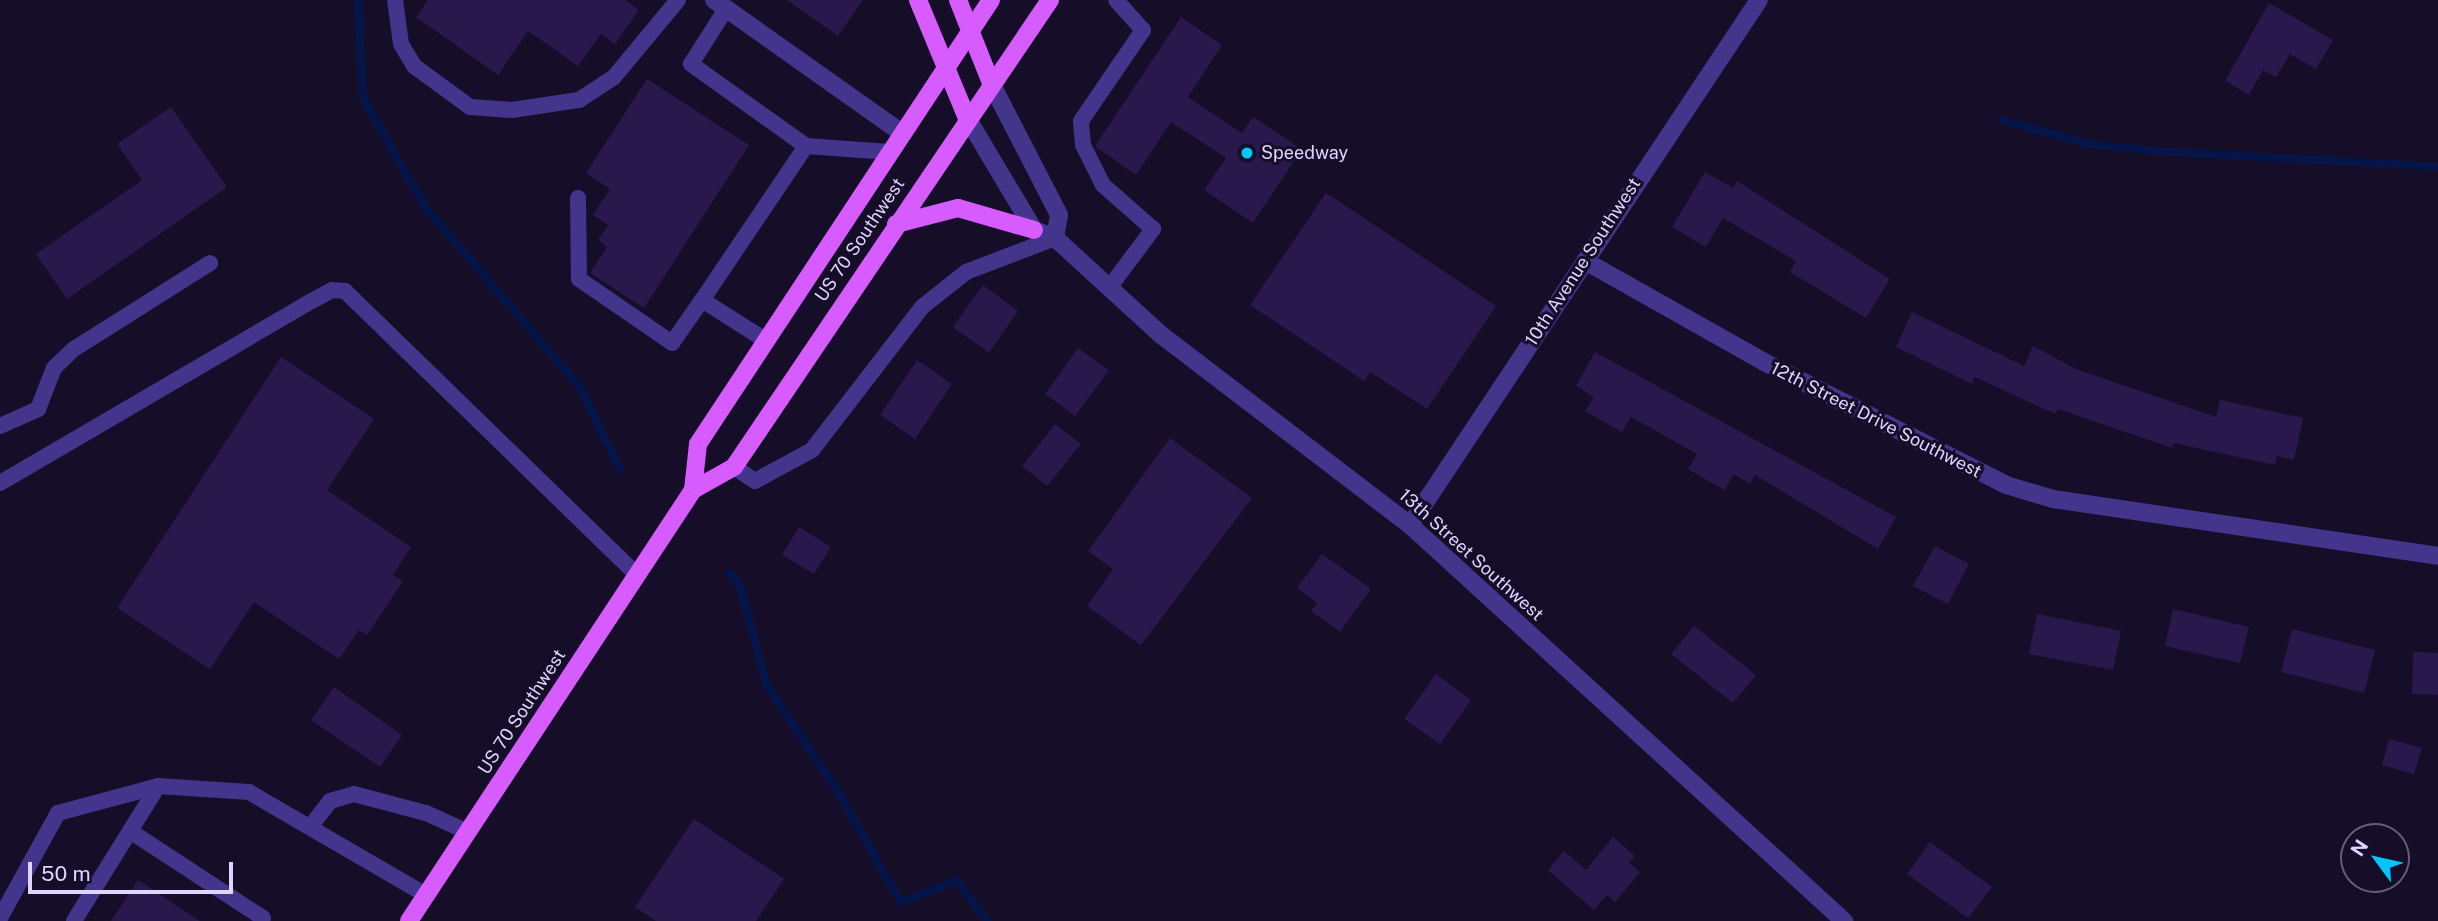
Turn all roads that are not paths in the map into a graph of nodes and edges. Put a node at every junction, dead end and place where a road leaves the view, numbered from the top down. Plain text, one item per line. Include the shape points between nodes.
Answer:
1 (395, 0) edge
2 (678, 0) edge
3 (918, 0) edge
4 (958, 0) edge
5 (991, 0) edge
6 (1050, 0) edge
7 (1116, 0) edge
8 (1759, 0) edge
9 (720, 4) edge
10 (970, 32) junction
11 (946, 66) junction
12 (990, 83) junction
13 (966, 116) junction
14 (902, 133) junction
15 (806, 146) junction
16 (889, 152) junction
17 (578, 198) dead end
18 (896, 224) junction
19 (1034, 230) junction
20 (1055, 238) junction
21 (1585, 261) junction
22 (210, 263) dead end
23 (1109, 288) junction
24 (702, 300) junction
25 (765, 340) junction
26 (0, 426) edge
27 (734, 467) junction
28 (0, 483) edge
29 (693, 490) junction
30 (1410, 525) junction
31 (2438, 555) edge
32 (637, 575) junction
33 (158, 786) junction
34 (310, 827) junction
35 (130, 831) junction
36 (468, 832) junction
37 (426, 895) junction
38 (0, 918) edge
39 (263, 918) dead end
40 (74, 921) edge
41 (409, 921) edge
42 (1844, 921) edge

1 - 2 lane via 401,44 414,66 470,107 512,110 579,100 602,85
3 - 11 main road
4 - 10 main road
5 - 10 main road, US 70 Southwest
6 - 12 main road, US 70 Southwest
7 - 23 lane via 1143,30 1081,121 1083,145 1103,185 1153,229
8 - 21 street, 10th Avenue Southwest
9 - 14 street
9 - 15 lane via 691,64
10 - 11 main road, US 70 Southwest
10 - 12 main road
11 - 13 main road
11 - 14 main road, US 70 Southwest
12 - 13 main road, US 70 Southwest
12 - 20 street via 1059,215
13 - 18 main road, US 70 Southwest
13 - 19 street
14 - 16 main road, US 70 Southwest
15 - 16 lane
15 - 24 lane
16 - 25 main road, US 70 Southwest
17 - 24 lane via 579,279 672,344
18 - 19 main road via 958,208
18 - 27 main road, US 70 Southwest
19 - 20 street, 13th Street Southwest
20 - 23 street, 13th Street Southwest
20 - 27 lane via 966,272 922,307 813,450 755,481
21 - 30 street, 10th Avenue Southwest
21 - 31 street, 12th Street Drive Southwest via 1764,362 2006,485 2053,499
22 - 26 lane via 74,349 54,368 38,409
23 - 30 street, 13th Street Southwest via 1258,412
24 - 25 lane
25 - 29 main road, US 70 Southwest via 698,444
27 - 29 main road, US 70 Southwest
28 - 32 lane via 306,304 332,290 345,291
29 - 32 main road, US 70 Southwest
30 - 42 street, 13th Street Southwest
32 - 36 main road, US 70 Southwest
33 - 34 lane via 249,792
33 - 35 lane
33 - 38 lane via 58,813
34 - 36 lane via 330,802 354,794 426,813
34 - 37 lane
35 - 39 lane
35 - 40 lane
36 - 37 main road, US 70 Southwest
37 - 41 main road, US 70 Southwest

